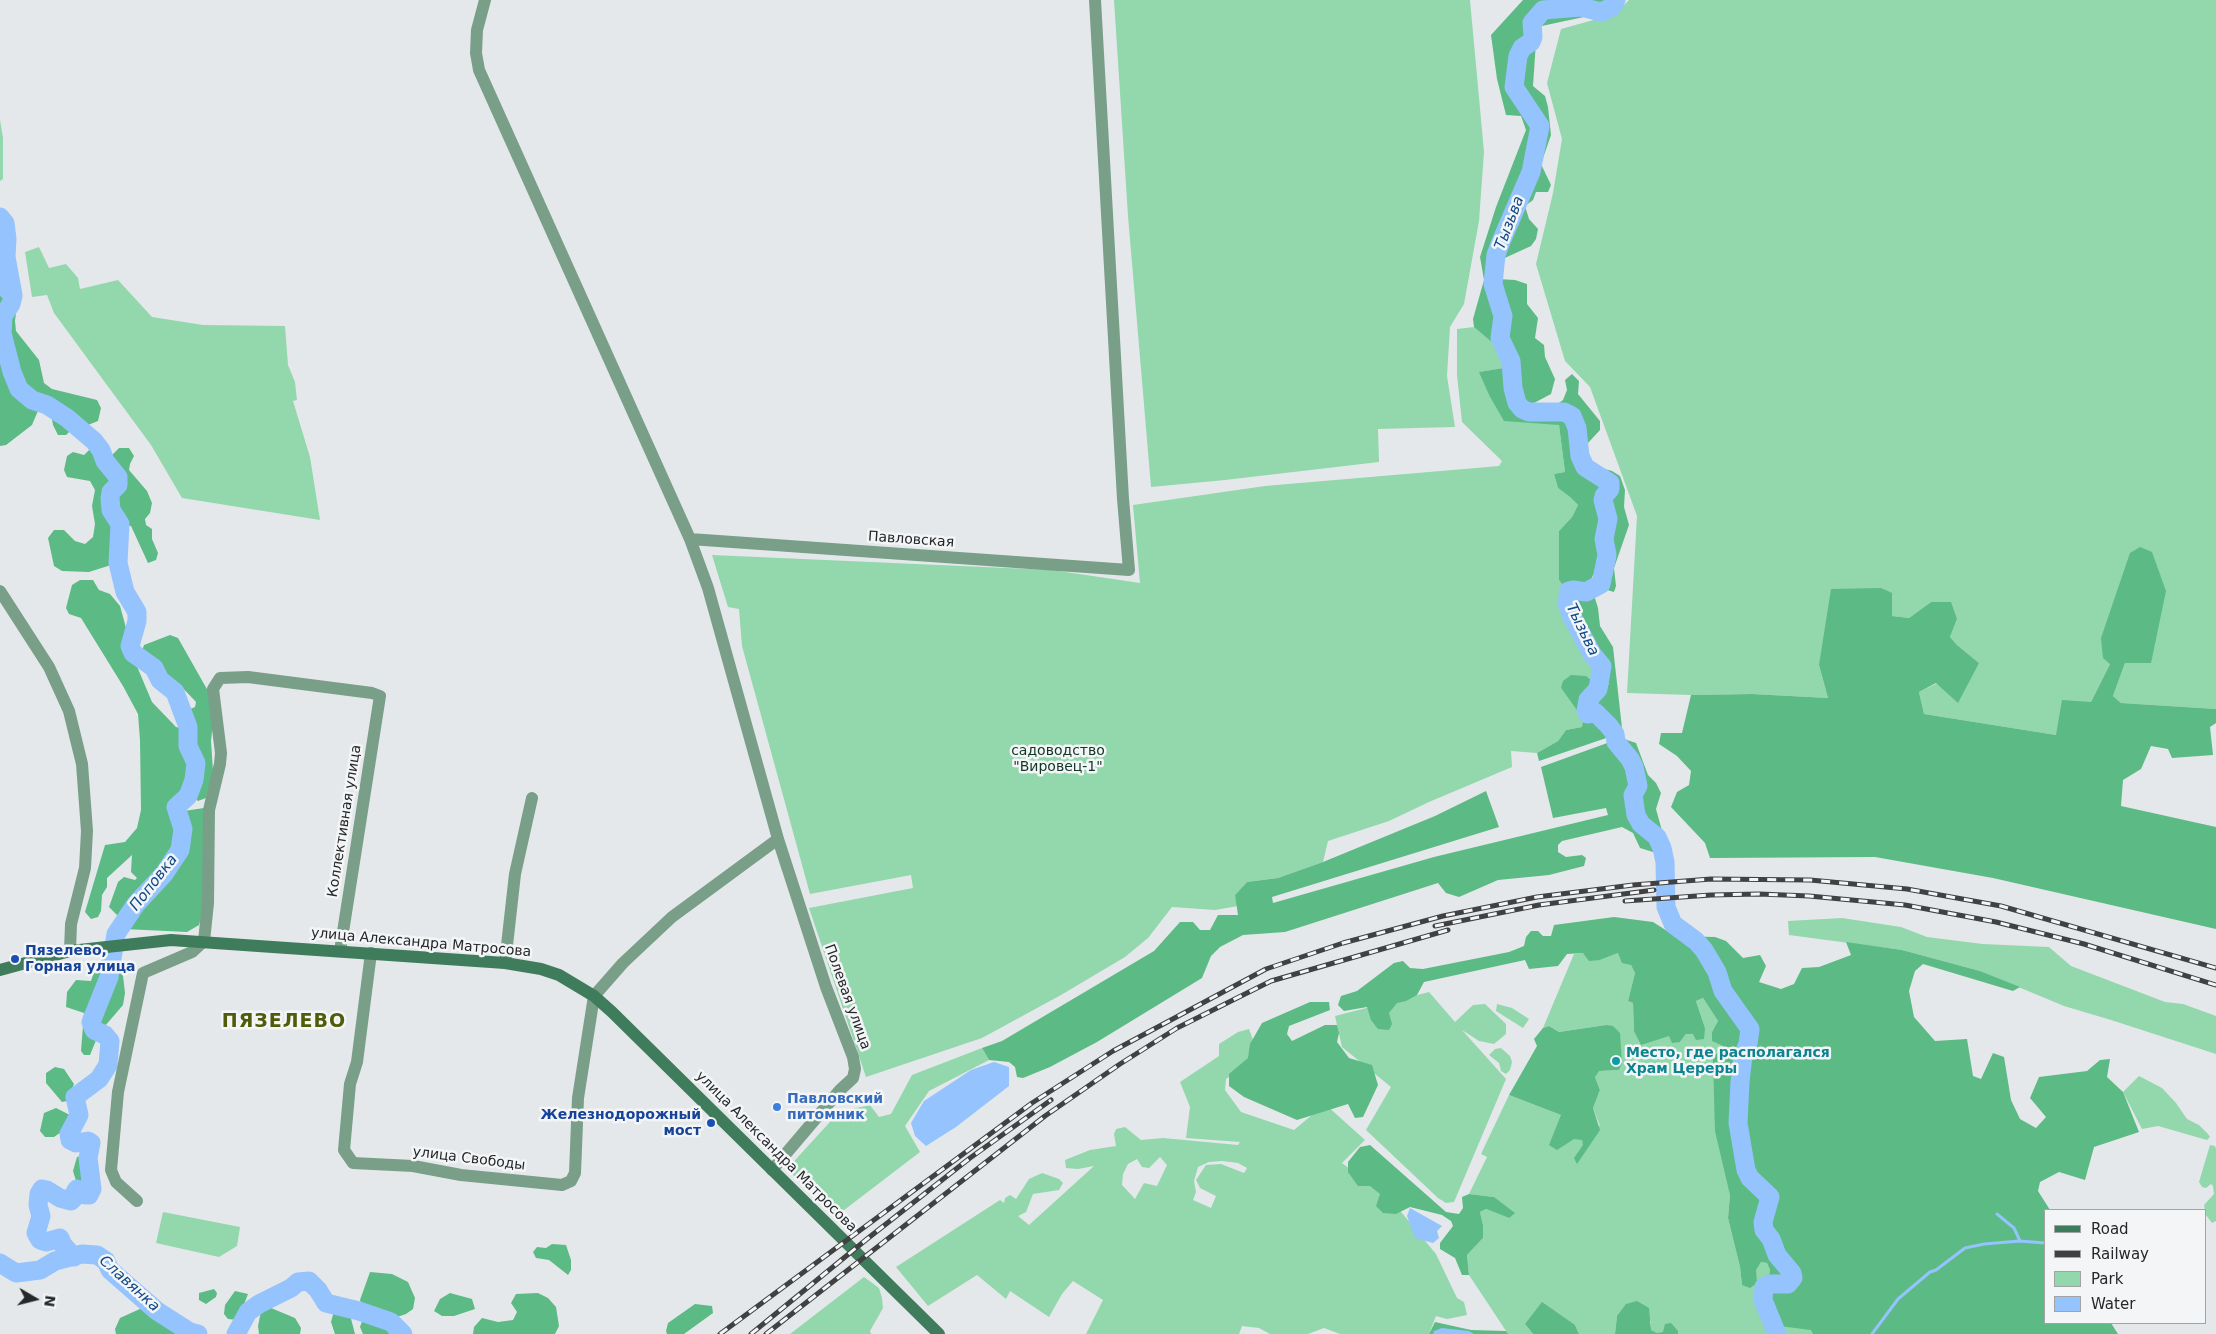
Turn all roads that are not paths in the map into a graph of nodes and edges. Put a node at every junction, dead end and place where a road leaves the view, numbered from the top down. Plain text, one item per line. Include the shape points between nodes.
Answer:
1 (485, 0) edge
2 (1094, 0) edge
3 (690, 539) junction
4 (0, 590) edge
5 (532, 798) dead end
6 (778, 839) junction
7 (204, 941) junction
8 (70, 951) junction
9 (340, 951) junction
10 (371, 953) junction
11 (505, 963) junction
12 (0, 970) edge
13 (594, 996) junction
14 (772, 1170) junction
15 (137, 1201) dead end
16 (939, 1334) edge

1 - 3 street, Полевая улица via 476,53 479,70
2 - 3 street, Павловская via 1129,570
3 - 6 street, Полевая улица via 708,588
4 - 8 street via 49,666 70,711 82,764 87,830 85,868 71,924
5 - 11 street via 514,874
6 - 13 street via 672,916 622,963
6 - 14 street, Полевая улица via 855,1069 853,1078
7 - 8 main road, улица Александра Матросова via 154,941
7 - 9 main road, улица Александра Матросова
7 - 9 street, Коллективная улица via 208,903 209,810 221,753 213,689 220,678 248,677 380,696
7 - 15 street via 192,952 144,973 118,1092 111,1170 116,1182
8 - 12 main road, улица Александра Матросова
9 - 10 main road, улица Александра Матросова
10 - 11 main road, улица Александра Матросова
10 - 13 street, улица Свободы via 357,1062 350,1084 344,1150 353,1163 413,1166 461,1176 562,1185 571,1181 575,1173 578,1098
11 - 13 main road, улица Александра Матросова via 559,975
13 - 14 main road, улица Александра Матросова
14 - 16 main road, улица Александра Матросова

